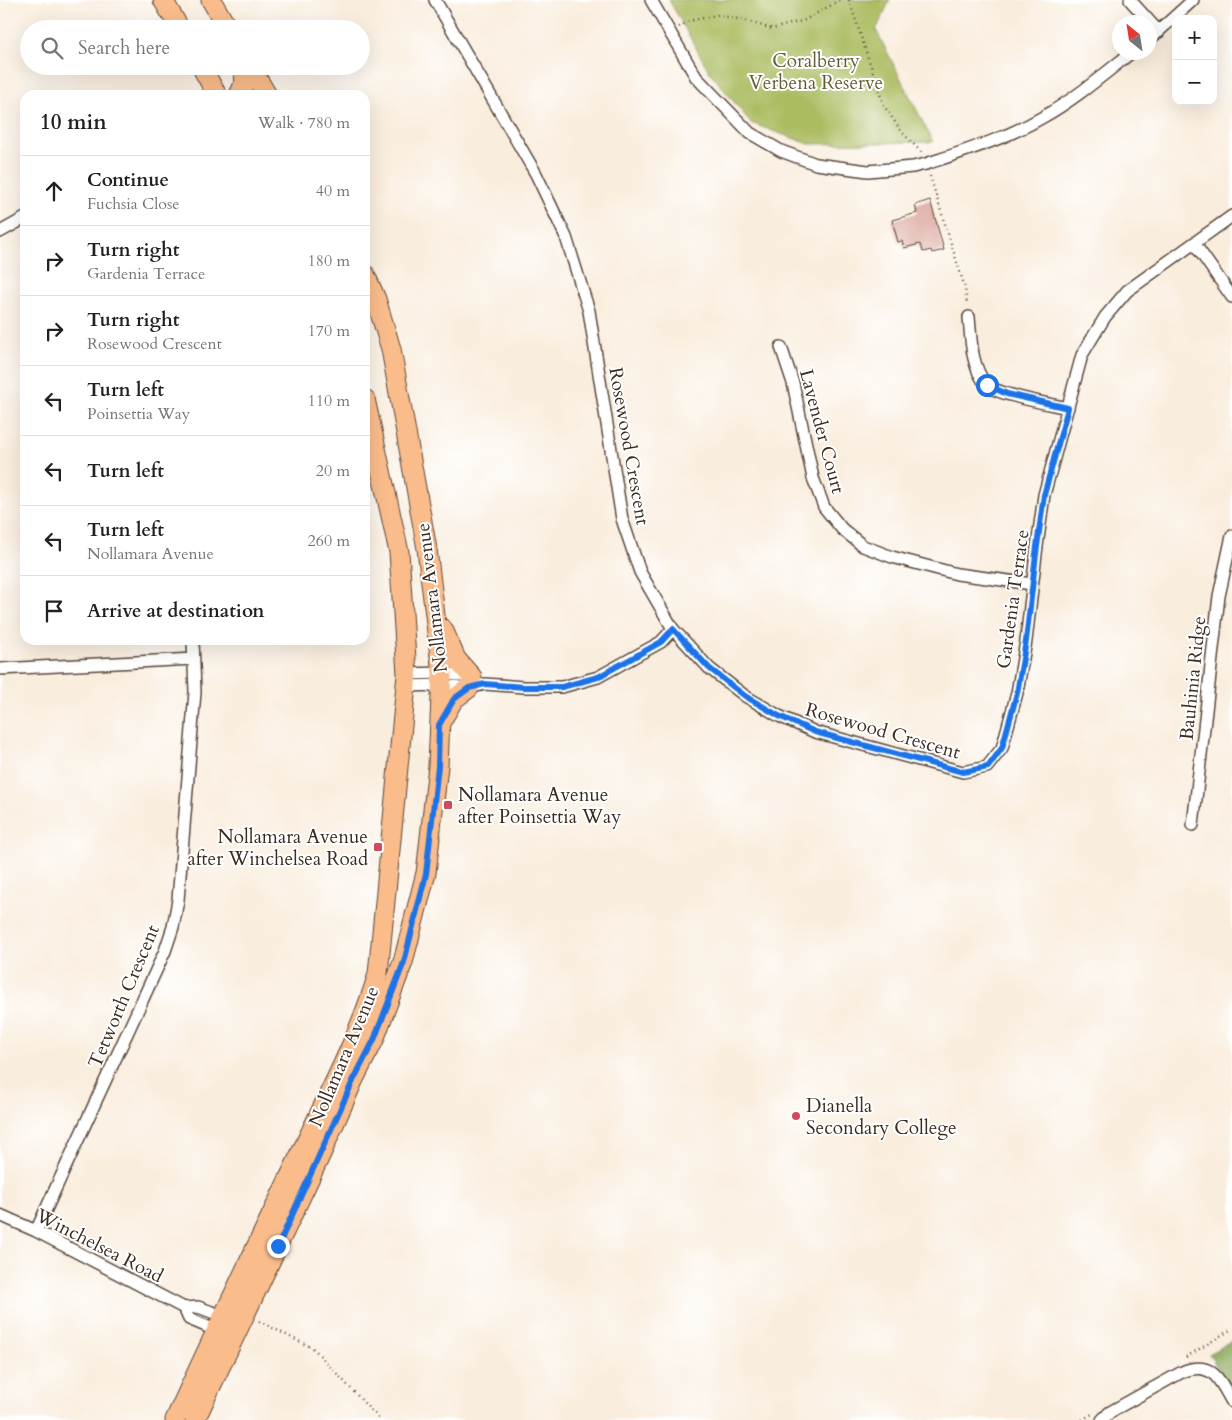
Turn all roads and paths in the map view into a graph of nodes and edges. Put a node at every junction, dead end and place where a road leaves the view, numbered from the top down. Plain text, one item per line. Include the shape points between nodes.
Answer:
1 (163, 0) edge
2 (211, 0) edge
3 (434, 0) edge
4 (651, 0) edge
5 (840, 0) edge
6 (849, 0) edge
7 (1130, 0) edge
8 (1193, 0) edge
9 (175, 20) edge
10 (223, 20) edge
11 (670, 32) junction
12 (1159, 32) joint
13 (1122, 60) edge
14 (205, 75) edge
15 (244, 75) edge
16 (255, 75) edge
17 (211, 90) edge
18 (241, 90) edge
19 (264, 90) edge
20 (923, 155) dead end
21 (930, 176) dead end
22 (1232, 216) edge
23 (20, 221) edge
24 (0, 232) edge
25 (1194, 243) junction
26 (370, 285) edge
27 (1232, 297) edge
28 (969, 317) joint
29 (781, 347) dead end
30 (1068, 408) junction
31 (370, 421) edge
32 (1232, 536) edge
33 (1032, 584) junction
34 (434, 607) junction
35 (673, 629) junction
36 (193, 645) edge
37 (194, 659) junction
38 (0, 669) edge
39 (441, 679) junction
40 (407, 680) junction
41 (475, 683) junction
42 (439, 725) junction
43 (988, 767) joint
44 (1193, 825) dead end
45 (428, 858) junction
46 (384, 920) junction
47 (0, 1215) edge
48 (36, 1231) junction
49 (219, 1324) junction
50 (244, 1326) junction
51 (1232, 1402) edge
52 (176, 1420) edge
53 (195, 1420) edge
54 (380, 1420) edge
55 (1102, 1420) edge

1 - 9 main road
2 - 10 main road
3 - 35 street, Rosewood Crescent via 536,174 566,237 589,311 622,520 640,572
4 - 11 street
5 - 11 path via 805,20 772,29 717,15 689,21
6 - 20 path via 884,106
7 - 12 street
8 - 12 street
11 - 13 street via 696,77 750,133 781,151 816,164 868,171 926,164 1013,132 1070,100
14 - 17 main road
15 - 18 main road
16 - 19 main road
21 - 28 path via 965,288
22 - 25 street, Gardenia Terrace
23 - 24 street
25 - 27 street
25 - 30 street, Gardenia Terrace via 1127,291 1105,317 1082,355
26 - 34 main road, Nollamara Avenue via 391,349 427,549
28 - 30 street via 977,368 987,385 1007,394
29 - 33 street, Lavender Court via 793,383 813,478 824,507 842,529 863,546 892,557 958,574
30 - 33 street, Gardenia Terrace via 1044,495
31 - 40 main road, Nollamara Avenue via 399,552
32 - 44 street, Bauhinia Ridge via 1219,596
33 - 43 street, Gardenia Terrace via 1017,693 1002,748
34 - 39 main road, Nollamara Avenue
34 - 41 main road via 456,659
35 - 41 street via 661,642 598,677 562,687
35 - 43 street, Rosewood Crescent via 709,668 745,696 815,732 963,772
36 - 37 street, Tetworth Crescent
37 - 38 street
37 - 48 street, Tetworth Crescent via 195,692 173,927 165,951
39 - 40 street
39 - 41 street
39 - 42 main road, Nollamara Avenue
40 - 46 main road, Nollamara Avenue
41 - 42 main road via 454,699
42 - 45 main road, Nollamara Avenue
45 - 46 main road via 403,920
45 - 50 main road, Nollamara Avenue via 404,962 378,1032
46 - 49 main road, Nollamara Avenue via 378,974 369,1004
47 - 48 street, Winchelsea Road
48 - 49 street, Winchelsea Road via 184,1308 189,1319
49 - 50 street, Winchelsea Road
49 - 50 street, Winchelsea Road
49 - 52 main road, Nollamara Avenue
50 - 53 main road, Nollamara Avenue
50 - 54 path via 314,1349
51 - 55 street via 1219,1379 1206,1369 1194,1367 1110,1412

